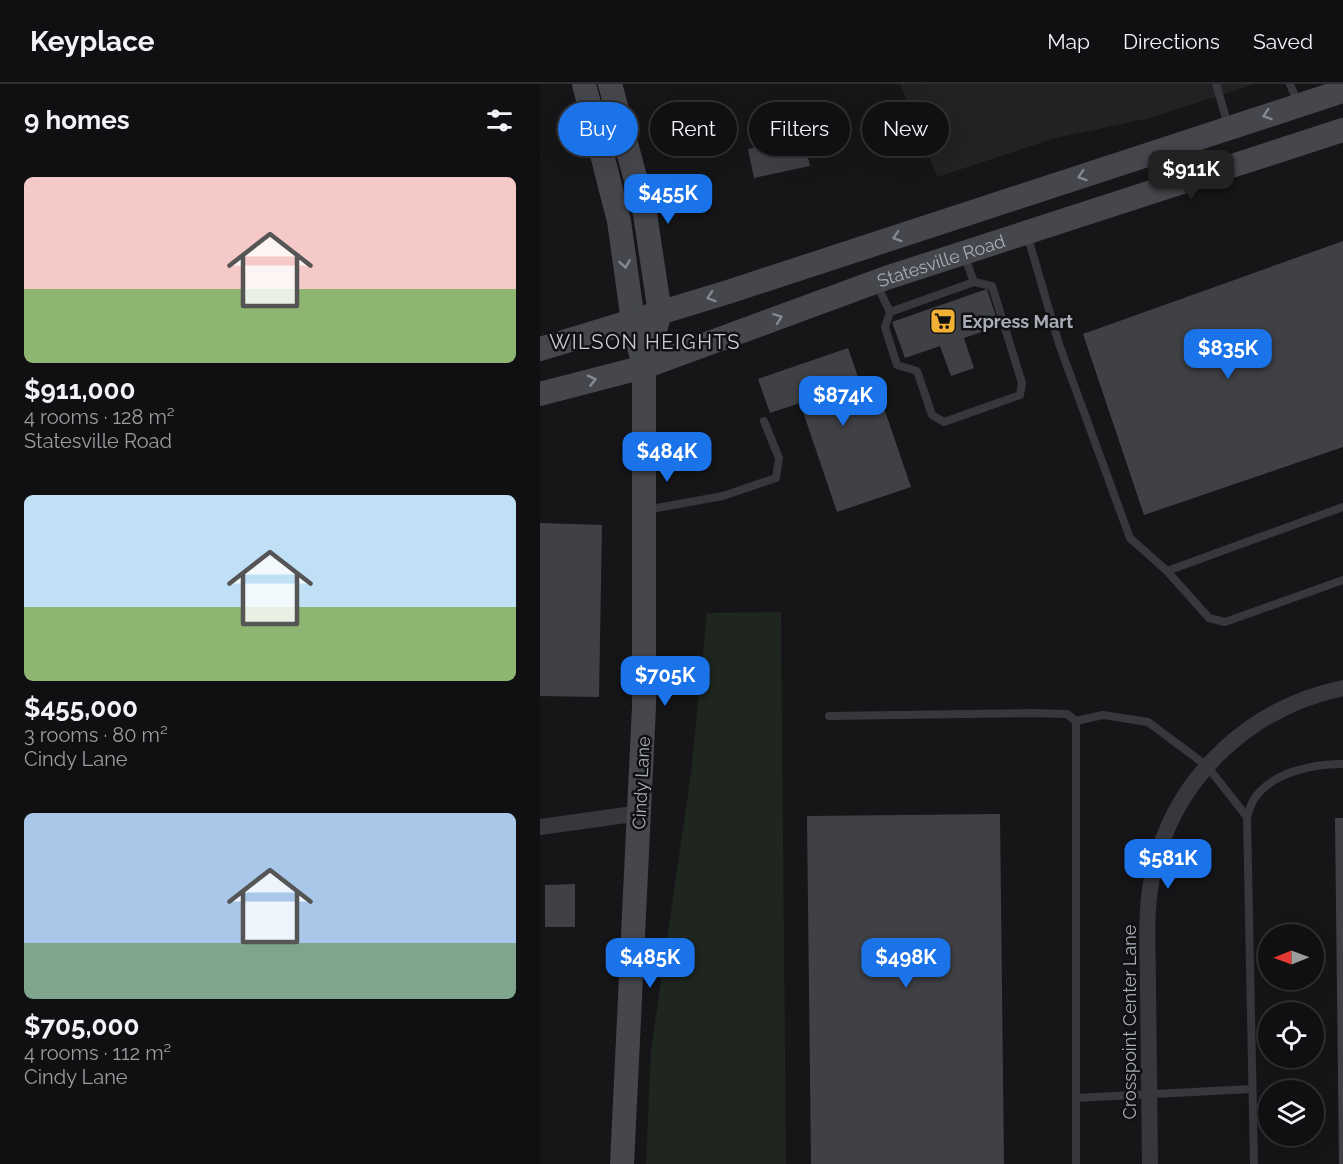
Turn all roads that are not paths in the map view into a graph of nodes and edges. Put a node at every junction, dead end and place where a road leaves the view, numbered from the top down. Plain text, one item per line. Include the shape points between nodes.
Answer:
1 (584, 84) edge
2 (610, 84) edge
3 (1216, 84) edge
4 (1343, 91) edge
5 (1294, 94) edge
6 (1230, 128) junction
7 (1343, 130) edge
8 (1026, 233) junction
9 (963, 253) junction
10 (875, 282) junction
11 (974, 282) junction
12 (890, 312) junction
13 (660, 313) junction
14 (633, 321) junction
15 (540, 349) edge
16 (644, 366) junction
17 (540, 394) edge
18 (764, 421) dead end
19 (1343, 507) edge
20 (646, 510) junction
21 (1167, 571) junction
22 (1343, 580) edge
23 (1343, 688) edge
24 (829, 716) dead end
25 (1076, 721) junction
26 (1343, 764) edge
27 (1207, 766) junction
28 (640, 813) junction
29 (1247, 817) junction
30 (540, 827) edge
31 (1252, 1089) junction
32 (1149, 1096) junction
33 (1076, 1098) junction
34 (622, 1164) edge
35 (1076, 1164) edge
36 (1150, 1164) edge
37 (1254, 1164) edge

1 -> 14 main road, Cindy Lane via 619,221
2 - 13 main road, Cindy Lane via 645,214
3 - 6 lane
4 - 5 main road, Statesville Road
5 -> 6 main road, Statesville Road
6 -> 13 main road, Statesville Road
7 - 8 main road, Statesville Road
8 - 9 main road, Statesville Road
8 - 21 lane via 1059,344 1130,538
9 - 10 main road, Statesville Road
9 - 11 lane
10 - 12 lane
16 -> 10 main road, Statesville Road
11 - 12 lane
11 - 12 lane via 992,286 1022,383 1020,395 944,422 932,415 917,371 897,365 885,327
13 - 14 main road, Statesville Road
13 - 16 main road, Cindy Lane
14 - 15 main road, Statesville Road
14 - 16 main road, Cindy Lane
17 -> 16 main road, Statesville Road
16 - 20 main road, Cindy Lane
18 - 20 lane via 779,458 776,478 723,496
19 - 21 lane
20 - 28 main road, Cindy Lane
21 - 22 lane via 1209,618 1225,622
23 - 27 street, Crosspoint Center Lane via 1305,698 1270,714 1240,734
24 - 25 lane via 1031,713 1067,714
25 - 27 lane via 1102,715 1148,722
25 - 33 lane
26 - 29 lane via 1302,769 1276,779 1254,798
27 - 29 lane
27 - 32 street, Crosspoint Center Lane via 1172,817 1151,883
28 - 30 street
28 - 34 main road, Cindy Lane
29 - 31 lane
31 - 32 lane
31 - 37 lane
32 - 33 lane
32 - 36 street, Crosspoint Center Lane
33 - 35 lane

